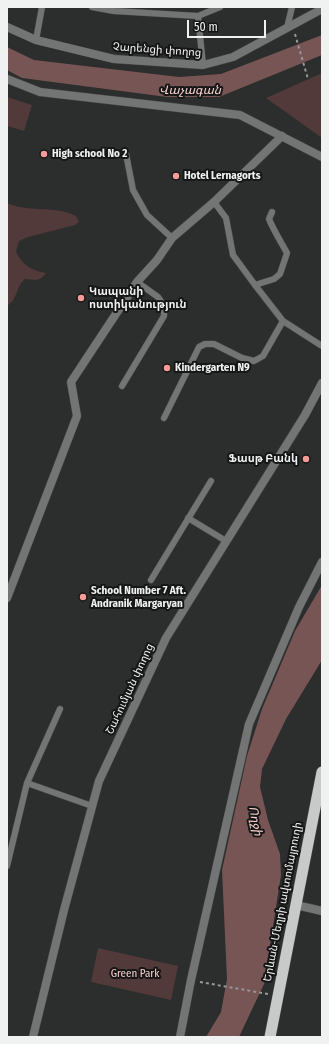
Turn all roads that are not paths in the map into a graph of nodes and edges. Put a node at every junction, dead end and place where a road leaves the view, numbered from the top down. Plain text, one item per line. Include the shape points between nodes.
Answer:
1 (42, 7) edge
2 (92, 7) edge
3 (220, 7) edge
4 (292, 7) edge
5 (322, 9) edge
6 (198, 16) junction
7 (7, 27) edge
8 (290, 27) junction
9 (36, 40) junction
10 (203, 65) junction
11 (7, 79) edge
12 (282, 136) junction
13 (126, 154) dead end
14 (322, 157) edge
15 (214, 202) junction
16 (272, 212) dead end
17 (172, 238) junction
18 (137, 282) junction
19 (255, 285) junction
20 (283, 321) junction
21 (322, 346) edge
22 (322, 383) edge
23 (122, 386) dead end
24 (164, 418) dead end
25 (211, 481) dead end
26 (188, 518) junction
27 (226, 541) junction
28 (322, 562) edge
29 (151, 580) dead end
30 (7, 598) edge
31 (60, 709) dead end
32 (322, 772) edge
33 (27, 783) junction
34 (92, 806) junction
35 (7, 866) edge
36 (296, 905) junction
37 (322, 911) edge
38 (34, 1037) edge
39 (180, 1037) edge
40 (270, 1037) edge

1 - 9 lane
2 - 6 lane
3 - 6 lane
4 - 8 lane
5 - 8 street, Չարենցի փողոց
6 - 10 lane
7 - 9 street, Չարենցի փողոց
8 - 10 street, Չարենցի փողոց via 233,58
9 - 10 street, Չարենցի փողոց via 114,59
11 - 12 street via 40,92 240,115
12 - 14 street
12 - 15 street
13 - 17 lane via 133,190 147,215
15 - 17 street
15 - 19 lane via 226,218 233,255
16 - 19 lane via 269,219 274,233 287,253 280,274 274,279
17 - 18 street
18 - 23 lane via 158,297 164,306 164,316
18 - 30 street via 71,382 77,416
19 - 20 lane
20 - 21 lane
20 - 24 lane via 263,356 254,361 214,344 199,347
22 - 27 street, Շահումյան փողոց via 305,415
25 - 26 lane
26 - 27 lane
26 - 29 lane
27 - 34 street, Շահումյան փողոց via 166,638 99,781
28 - 39 street via 299,607 249,724
31 - 33 lane
32 - 36 highway, Երևան-Մեղրի ավտոմայրուղի
33 - 34 lane
33 - 35 lane
34 - 38 street, Շահումյան փողոց
36 - 37 street
36 - 40 highway, Երևան-Մեղրի ավտոմայրուղի

